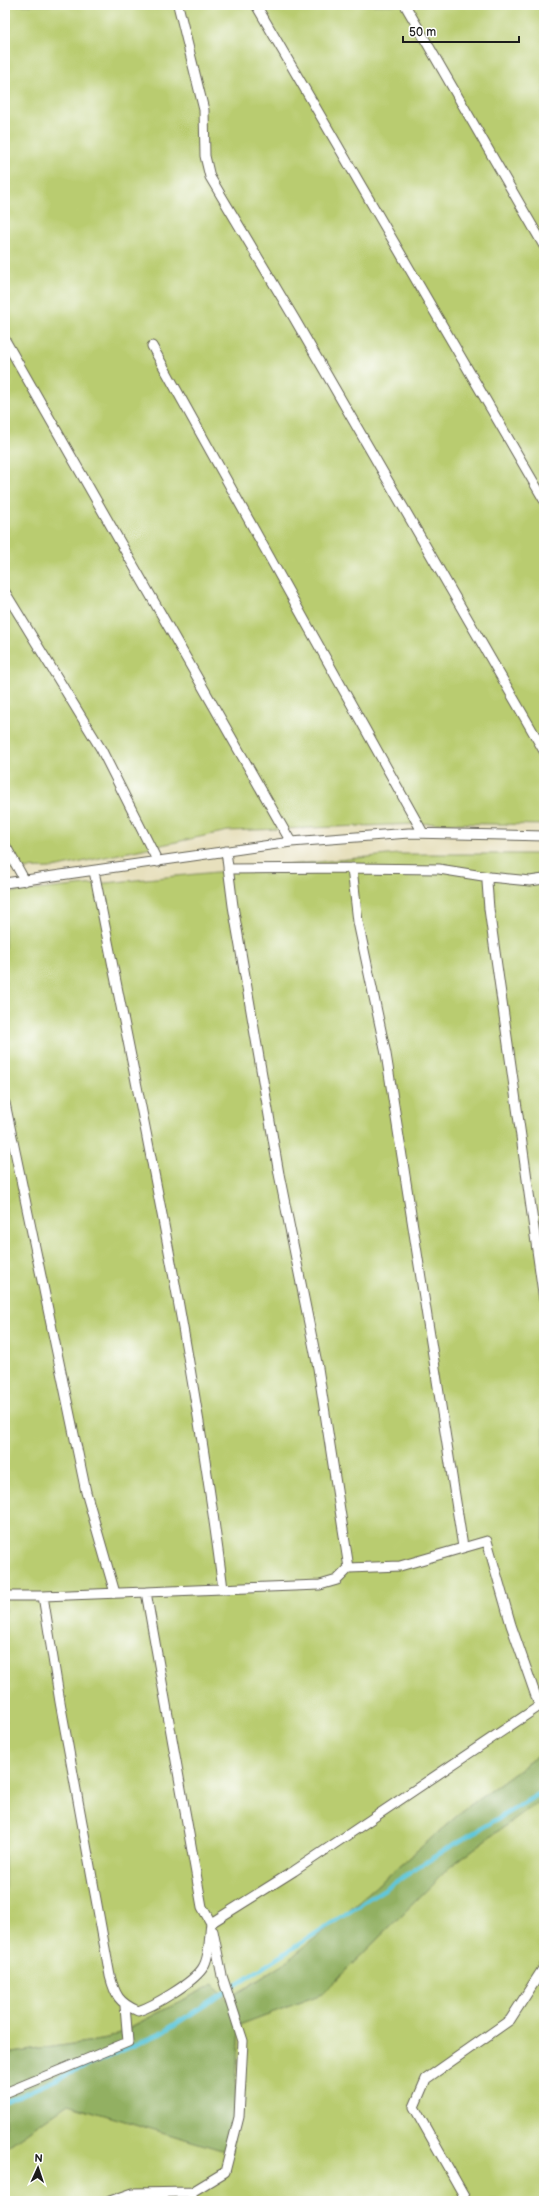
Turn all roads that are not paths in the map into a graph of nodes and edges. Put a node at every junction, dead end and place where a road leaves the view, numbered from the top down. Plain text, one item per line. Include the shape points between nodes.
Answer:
1 (178, 5) edge
2 (256, 5) edge
3 (405, 5) edge
4 (544, 246) edge
5 (5, 340) edge
6 (152, 346) dead end
7 (544, 500) edge
8 (5, 592) edge
9 (544, 751) edge
10 (423, 834) junction
11 (544, 836) edge
12 (291, 842) junction
13 (5, 845) edge
14 (226, 851) junction
15 (158, 862) junction
16 (352, 868) junction
17 (228, 869) junction
18 (94, 871) junction
19 (489, 876) junction
20 (544, 879) edge
21 (25, 881) junction
22 (5, 883) edge
23 (5, 1103) edge
24 (544, 1300) edge
25 (463, 1548) junction
26 (349, 1568) junction
27 (223, 1589) junction
28 (146, 1592) junction
29 (115, 1593) junction
30 (5, 1596) edge
31 (43, 1596) junction
32 (542, 1704) edge
33 (211, 1923) junction
34 (544, 1967) edge
35 (125, 2006) junction
36 (5, 2093) edge
37 (192, 2197) edge
38 (110, 2201) edge
39 (467, 2201) edge

1 - 9 lane via 204,110 205,156 210,177
2 - 7 lane
3 - 4 lane
5 - 12 lane
6 - 10 lane
8 - 15 lane via 101,749
10 - 11 lane
10 - 12 lane
12 - 14 lane
13 - 21 lane
14 - 15 lane
14 - 17 lane
15 - 18 lane
16 - 17 lane
16 - 19 lane via 439,869
16 - 25 lane via 358,922 390,1077
17 - 26 lane via 279,1174 318,1368
18 - 21 lane
18 - 27 lane via 178,1299 212,1499
19 - 20 lane via 530,881
19 - 24 lane via 489,909
21 - 22 lane
23 - 29 lane via 84,1484
25 - 26 lane via 400,1566
25 - 32 lane via 487,1541 511,1625
26 - 27 lane via 337,1580 320,1585
27 - 28 lane
28 - 29 lane
28 - 33 lane via 202,1907
29 - 31 lane
30 - 31 lane
31 - 35 lane via 110,1976 115,1993
32 - 33 lane via 294,1871
33 - 35 lane via 203,1969 153,2006 138,2011
33 - 37 lane via 222,1976 244,2042 239,2117 226,2172
34 - 39 lane via 510,2020 426,2079 414,2107
35 - 36 lane via 128,2042
37 - 38 lane via 133,2193

